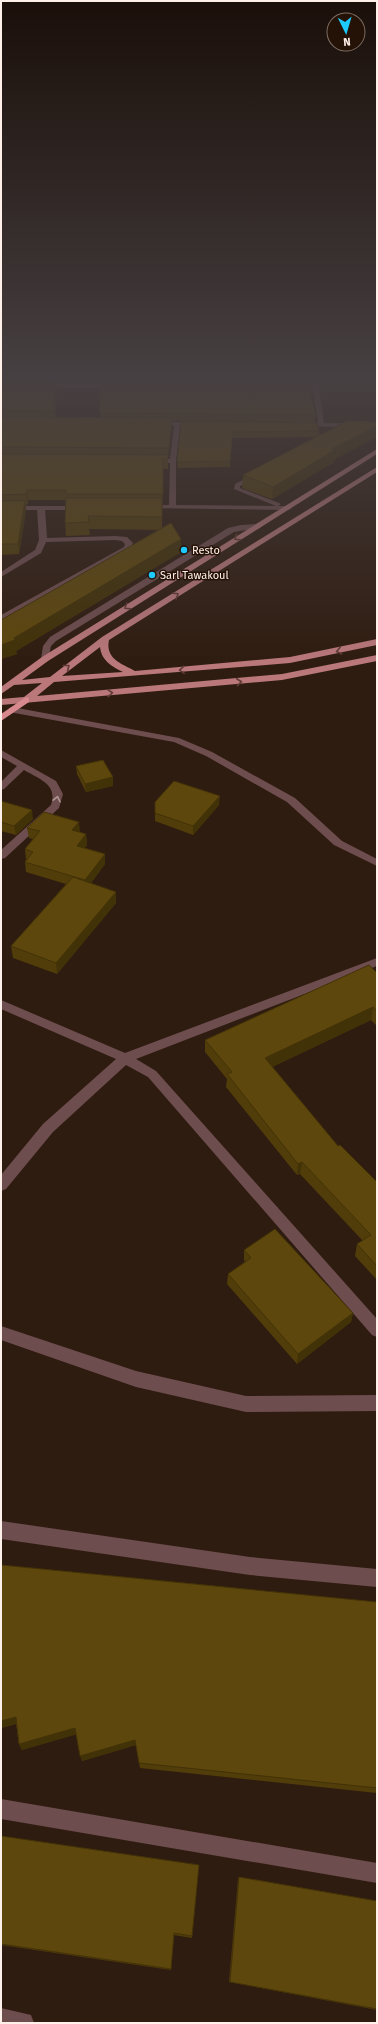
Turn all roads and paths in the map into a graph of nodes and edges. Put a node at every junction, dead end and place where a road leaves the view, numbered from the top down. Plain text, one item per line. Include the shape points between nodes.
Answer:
1 (173, 475) edge
2 (255, 475) edge
3 (339, 475) edge
4 (367, 475) edge
5 (141, 507) edge
6 (172, 507) junction
7 (1, 508) edge
8 (41, 508) junction
9 (87, 508) edge
10 (288, 508) junction
11 (307, 514) junction
12 (257, 526) junction
13 (43, 540) junction
14 (1, 575) edge
15 (1, 618) edge
16 (105, 638) junction
17 (377, 642) edge
18 (377, 658) edge
19 (45, 659) junction
20 (143, 673) junction
21 (51, 680) junction
22 (12, 683) junction
23 (1, 684) edge
24 (1, 691) edge
25 (26, 700) junction
26 (1, 702) edge
27 (12, 710) junction
28 (1, 718) edge
29 (1, 753) edge
30 (22, 766) junction
31 (1, 787) edge
32 (1, 856) edge
33 (377, 863) edge
34 (377, 962) edge
35 (1, 1004) edge
36 (125, 1058) junction
37 (1, 1185) edge
38 (377, 1330) edge
39 (1, 1333) edge
40 (377, 1403) edge
41 (1, 1530) edge
42 (377, 1578) edge
43 (1, 1809) edge
44 (377, 1873) edge
45 (1, 2019) edge
46 (23, 2023) edge

1 - 6 street
2 - 10 street via 237,485 237,489
3 - 10 main road
4 - 11 main road
5 - 6 street
6 - 10 street
7 - 8 street
8 - 9 street
8 - 13 street
10 - 11 main road
10 - 12 main road
16 -> 11 main road
12 -> 19 main road
12 - 19 street via 231,530 52,639 47,646
13 - 14 street via 38,551
13 - 15 street via 115,538 124,539 129,543 127,548
16 - 20 main road via 105,653 111,663 123,669
21 -> 16 main road
17 -> 20 main road via 290,660
25 -> 18 main road via 282,677
19 - 22 main road
20 - 21 main road
21 - 22 main road
21 - 25 main road
22 - 23 main road
22 - 24 main road
25 - 26 main road
25 - 27 highway
27 - 28 highway
27 - 33 street via 176,740 209,754 291,800 338,843
29 - 30 street
30 - 31 street
32 -> 30 street via 55,806 59,798 58,790 53,783
34 - 36 street
35 - 36 street
36 - 37 street via 48,1128
36 - 38 street via 152,1074
39 - 40 street via 136,1379 246,1404
41 - 42 street via 250,1566
43 - 44 street
45 - 46 street

